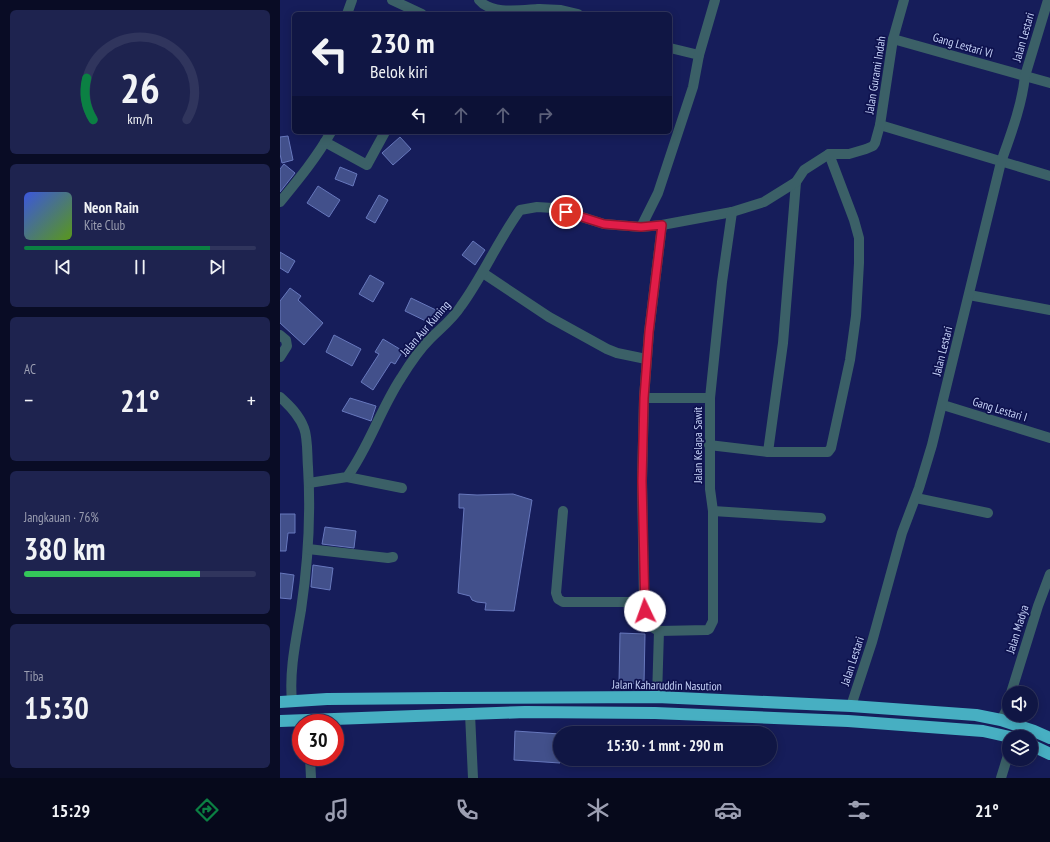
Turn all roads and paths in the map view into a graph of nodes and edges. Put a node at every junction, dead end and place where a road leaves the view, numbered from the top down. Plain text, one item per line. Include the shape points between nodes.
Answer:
1 (352, 0) edge
2 (392, 0) edge
3 (479, 0) edge
4 (715, 0) edge
5 (904, 0) edge
6 (1048, 0) edge
7 (347, 12) edge
8 (418, 12) edge
9 (538, 12) edge
10 (570, 12) edge
11 (893, 39) junction
12 (672, 49) edge
13 (699, 56) junction
14 (1025, 76) junction
15 (1050, 83) edge
16 (880, 126) junction
17 (330, 134) edge
18 (384, 134) edge
19 (325, 142) junction
20 (829, 154) junction
21 (1001, 162) junction
22 (1050, 176) edge
23 (796, 182) junction
24 (280, 202) edge
25 (732, 212) junction
26 (662, 225) junction
27 (641, 227) junction
28 (483, 272) junction
29 (970, 295) junction
30 (1050, 310) edge
31 (280, 335) edge
32 (280, 357) edge
33 (646, 359) junction
34 (280, 397) edge
35 (644, 398) junction
36 (710, 398) junction
37 (943, 405) junction
38 (1050, 438) edge
39 (709, 445) junction
40 (768, 452) junction
41 (347, 477) junction
42 (309, 483) junction
43 (402, 488) dead end
44 (916, 498) junction
45 (563, 511) dead end
46 (713, 511) junction
47 (988, 513) dead end
48 (822, 518) dead end
49 (308, 549) junction
50 (393, 557) dead end
51 (1050, 574) edge
52 (644, 602) junction
53 (659, 631) junction
54 (1013, 686) edge
55 (657, 697) junction
56 (563, 698) junction
57 (286, 702) edge
58 (851, 706) junction
59 (562, 712) junction
60 (470, 714) junction
61 (344, 720) edge
62 (1001, 720) joint
63 (280, 721) edge
64 (292, 721) edge
65 (1002, 735) edge
66 (1050, 738) edge
67 (1038, 748) edge
68 (1050, 754) edge
69 (310, 766) edge
70 (1005, 766) edge
71 (311, 778) edge
72 (473, 778) edge
73 (1001, 778) edge

1 - 7 street
2 - 8 street
3 - 9 street via 487,7 495,9
4 - 13 street
5 - 11 street, Jalan Gurami Indah
6 - 14 street, Jalan Lestari
9 - 10 street
11 - 14 street, Gang Lestari VI
11 - 16 street, Jalan Gurami Indah
12 - 13 street
13 - 27 street via 693,88 658,193
14 - 15 street, Gang Lestari VI
14 - 21 street, Jalan Lestari via 1022,96
16 - 20 street, Jalan Gurami Indah via 875,143 866,149 849,154
16 - 21 street
17 - 19 street
18 - 19 street via 367,164
19 - 24 street
20 - 23 street via 804,170
20 - 40 street via 859,238 856,316 850,360 830,451
21 - 22 street
21 - 29 street, Jalan Lestari
23 - 25 street via 764,202
23 - 40 street via 783,343
25 - 26 street
25 - 36 street, Jalan Kelapa Sawit
26 - 27 street
26 - 33 street
27 - 28 street, Jalan Aur Kuning via 604,224 553,208 520,210
28 - 33 street via 549,317 607,349
28 - 41 street, Jalan Aur Kuning via 461,307 417,355 400,380 357,463
29 - 30 street
29 - 37 street, Jalan Lestari
31 - 32 street via 286,340 287,346
33 - 35 street
34 - 42 street via 293,409 305,430
35 - 36 street
35 - 52 street
36 - 39 street, Jalan Kelapa Sawit
37 - 38 street, Gang Lestari I
37 - 44 street, Jalan Lestari
39 - 40 street
39 - 46 street, Jalan Kelapa Sawit
41 - 42 street
41 - 43 street
42 - 49 street
44 - 47 street
44 - 58 street, Jalan Lestari via 902,533 872,642
45 - 52 street via 556,593 558,599 562,602
46 - 48 street
46 - 53 street, Jalan Kelapa Sawit via 711,626 707,630
49 - 50 street
49 - 57 street via 291,691
51 - 54 street, Jalan Madya
52 - 53 street via 647,624
53 - 55 street
55 - 56 highway, Jalan Kaharuddin Nasution
55 - 58 highway, Jalan Kaharuddin Nasution
56 - 57 highway, Jalan Kaharuddin Nasution
56 - 59 highway
58 - 62 highway, Jalan Kaharuddin Nasution via 976,714
59 - 60 highway
59 - 65 highway via 848,721 984,731
60 - 61 highway
60 - 72 street
62 - 66 highway, Jalan Kaharuddin Nasution
63 - 64 highway
67 - 68 highway
69 - 71 street
70 - 73 street

